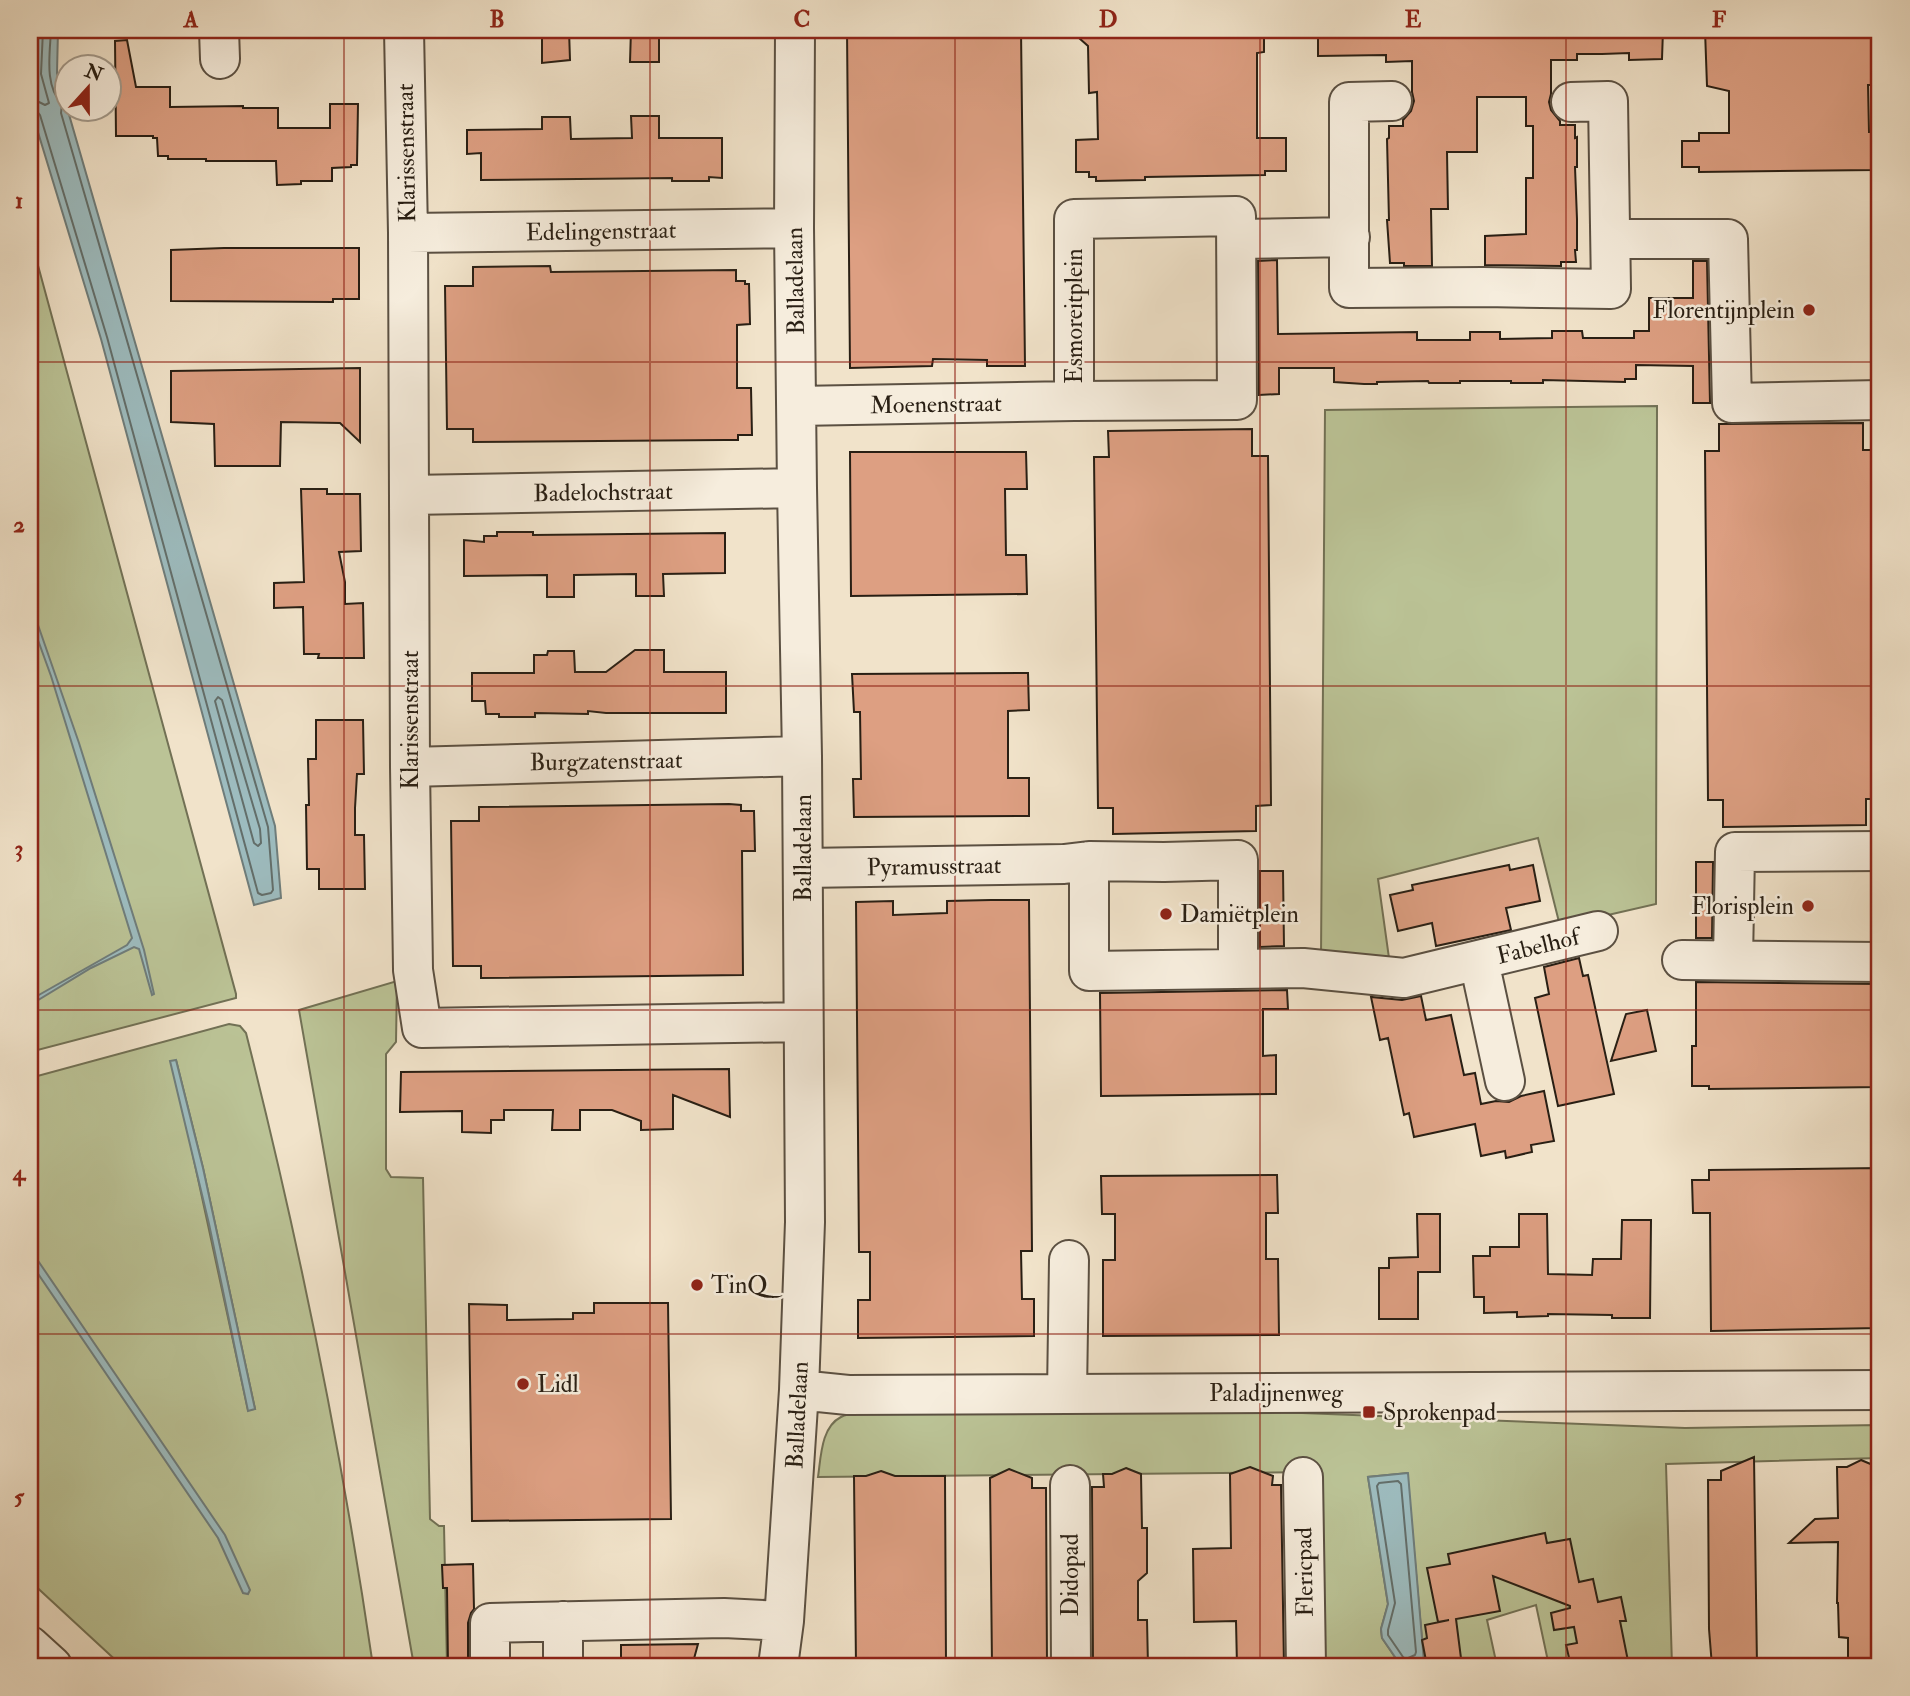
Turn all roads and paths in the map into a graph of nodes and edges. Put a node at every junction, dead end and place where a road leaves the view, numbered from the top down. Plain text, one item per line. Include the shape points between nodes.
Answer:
1 (404, 30) edge
2 (794, 30) edge
3 (1392, 102) dead end
4 (1571, 102) dead end
5 (794, 228) junction
6 (408, 233) junction
7 (1350, 237) junction
8 (1237, 239) junction
9 (1611, 239) junction
10 (1880, 400) edge
11 (1074, 401) junction
12 (797, 407) junction
13 (797, 488) junction
14 (409, 495) junction
15 (802, 756) junction
16 (410, 766) junction
17 (1880, 851) edge
18 (1077, 863) junction
19 (803, 868) junction
20 (1598, 931) dead end
21 (1682, 960) dead end
22 (1733, 960) junction
23 (1479, 961) junction
24 (1880, 962) edge
25 (1238, 969) junction
26 (803, 1022) junction
27 (1505, 1081) dead end
28 (1069, 1261) dead end
29 (799, 1390) junction
30 (1880, 1390) edge
31 (1067, 1393) junction
32 (1303, 1477) dead end
33 (1070, 1485) dead end
34 (563, 1621) junction
35 (784, 1621) junction
36 (30, 1646) edge
37 (52, 1666) edge
38 (490, 1666) edge
39 (563, 1666) edge
40 (778, 1666) edge
41 (1071, 1666) edge
42 (1306, 1666) edge

1 - 6 street, Klarissenstraat
2 - 5 street, Balladelaan
3 - 7 street via 1349,102
4 - 9 street via 1608,102
5 - 6 street, Edelingenstraat
5 - 12 street, Balladelaan
6 - 14 street, Klarissenstraat
7 - 8 street
7 - 9 street via 1349,288 1612,289
8 - 11 street, Esmoreitplein via 1237,400
8 - 11 street, Esmoreitplein via 1236,216 1074,219
9 - 10 street via 1728,239 1732,403
11 - 12 street, Moenenstraat
12 - 13 street, Balladelaan
13 - 14 street, Badelochstraat
13 - 15 street, Balladelaan
14 - 16 street, Klarissenstraat
15 - 16 street, Burgzatenstraat
15 - 19 street, Balladelaan
16 - 26 street, Klarissenstraat via 413,971 422,1028
17 - 22 street via 1735,852
18 - 19 street, Pyramusstraat
18 - 25 street via 1089,971
18 - 25 street via 1238,860
19 - 26 street, Balladelaan
20 - 23 street, Fabelhof
21 - 22 street
22 - 24 street
23 - 25 street, Fabelhof via 1404,978 1303,968
23 - 27 street, Fabelhof
26 - 29 street, Balladelaan via 805,1222
28 - 31 street
29 - 31 street, Paladijnenweg via 848,1395
29 - 35 street, Balladelaan
30 - 31 street, Paladijnenweg
32 - 42 street, Flericpad
33 - 41 street, Didopad
34 - 35 street
34 - 38 street via 491,1623
34 - 39 street
35 - 40 street, Balladelaan
36 - 37 street

